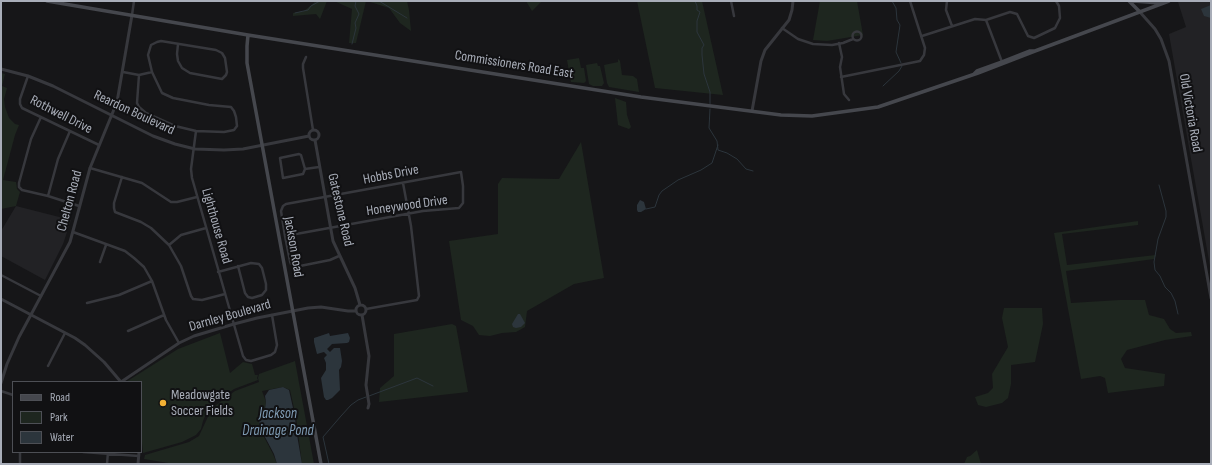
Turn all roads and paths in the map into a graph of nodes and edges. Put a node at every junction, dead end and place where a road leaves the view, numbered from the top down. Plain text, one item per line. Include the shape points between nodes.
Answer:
1 (47, 1) edge
2 (134, 1) edge
3 (731, 1) edge
4 (793, 1) edge
5 (910, 1) edge
6 (947, 1) edge
7 (1056, 1) edge
8 (1129, 1) edge
9 (1133, 1) edge
10 (1169, 1) edge
11 (1163, 3) junction
12 (1140, 12) junction
13 (132, 15) junction
14 (734, 16) dead end
15 (986, 20) junction
16 (952, 26) junction
17 (782, 28) junction
18 (248, 35) junction
19 (922, 36) junction
20 (853, 39) dead end
21 (839, 43) junction
22 (178, 44) junction
23 (1035, 51) junction
24 (306, 57) dead end
25 (1002, 62) junction
26 (1, 69) edge
27 (123, 72) junction
28 (152, 72) junction
29 (974, 74) junction
30 (139, 75) junction
31 (28, 76) junction
32 (841, 77) junction
33 (849, 100) dead end
34 (752, 111) junction
35 (112, 115) junction
36 (41, 116) junction
37 (313, 130) junction
38 (70, 131) junction
39 (196, 131) junction
40 (309, 136) junction
41 (315, 140) junction
42 (98, 145) junction
43 (263, 145) junction
44 (195, 149) junction
45 (319, 167) junction
46 (90, 168) junction
47 (305, 169) junction
48 (122, 177) junction
49 (404, 183) junction
50 (48, 196) junction
51 (197, 197) junction
52 (325, 198) junction
53 (80, 206) junction
54 (461, 206) joint
55 (409, 214) junction
56 (206, 228) junction
57 (330, 228) junction
58 (73, 232) junction
59 (285, 236) junction
60 (106, 245) junction
61 (169, 245) junction
62 (339, 256) junction
63 (100, 262) dead end
64 (238, 266) junction
65 (218, 272) junction
66 (1, 275) edge
67 (152, 281) junction
68 (225, 294) junction
69 (41, 296) junction
70 (1211, 298) edge
71 (1, 299) edge
72 (87, 303) dead end
73 (360, 305) junction
74 (366, 309) junction
75 (293, 311) junction
76 (356, 311) junction
77 (272, 314) junction
78 (31, 315) junction
79 (164, 315) junction
80 (362, 315) junction
81 (234, 324) junction
82 (128, 331) dead end
83 (65, 334) junction
84 (179, 343) junction
85 (48, 366) dead end
86 (120, 381) edge
87 (122, 381) edge
88 (1, 383) edge
89 (1, 391) edge
90 (12, 395) edge
91 (368, 408) dead end
92 (20, 453) edge
93 (108, 453) edge
94 (138, 454) edge
95 (20, 464) edge
96 (107, 464) edge
97 (138, 464) edge
98 (321, 464) edge

1 - 13 main road, Commissioners Road East
2 - 13 street
3 - 14 street
4 - 17 street via 789,20
5 - 19 street
6 - 16 street via 946,10
7 - 15 street via 1060,18 1055,28 1034,38 1028,36 1017,14 1010,12
8 - 12 main road
9 - 11 main road
10 - 11 main road, Commissioners Road East
11 - 12 main road, Commissioners Road East
12 - 23 main road, Commissioners Road East
12 - 70 street, Old Victoria Road via 1161,39 1169,61
13 - 18 main road, Commissioners Road East
13 - 27 street, Chelton Road
15 - 16 street via 975,19
15 - 25 street
16 - 19 street
17 - 21 street via 807,42 822,45
17 - 34 street via 766,50 761,62
18 - 34 main road, Commissioners Road East via 649,98
18 - 43 main road, Jackson Road via 247,63
19 - 32 street via 925,48 920,61
20 - 21 street
21 - 32 street via 842,57
22 - 22 street via 216,50 225,58 226,75 222,79 190,73 182,68 178,61
22 - 28 street via 161,41 151,45 148,55
23 - 25 main road, Commissioners Road East
23 - 29 main road, Commissioners Road East
24 - 37 street via 303,68
25 - 29 main road, Commissioners Road East
26 - 31 street, Reardon Boulevard
27 - 30 street
27 - 35 street, Chelton Road
28 - 30 street
28 - 39 street via 158,88 169,98 227,106 235,112 237,126 233,132
29 - 34 main road, Commissioners Road East via 878,107 812,116
30 - 39 street via 137,103 142,111 175,126
31 - 35 street, Reardon Boulevard
31 - 36 street, Rothwell Drive via 20,104 22,108
32 - 33 street via 844,94
35 - 42 street, Chelton Road
35 - 44 street, Reardon Boulevard via 153,136
36 - 38 street, Rothwell Drive
36 - 50 street via 30,139 19,183 22,190
37 - 40 street
37 - 41 street via 319,134
38 - 42 street, Rothwell Drive
38 - 50 street via 58,159
39 - 44 street, Lighthouse Road
40 - 41 street
40 - 43 street, Reardon Boulevard
41 - 45 street, Gatestone Road
42 - 46 street, Chelton Road
43 - 44 street, Reardon Boulevard via 243,149
43 - 75 main road, Jackson Road
44 - 51 street, Lighthouse Road via 191,170
45 - 47 street
45 - 52 street, Gatestone Road
46 - 48 street
46 - 53 street, Chelton Road
47 - 47 street via 303,174 283,178 280,158 299,154
48 - 51 street via 142,183 171,202
48 - 61 street via 114,203 115,212 151,228
49 - 52 street, Hobbs Drive
49 - 54 street, Hobbs Drive via 461,172
49 - 55 street
50 - 53 street
51 - 56 street, Lighthouse Road
52 - 57 street, Gatestone Road
52 - 59 street, Hobbs Drive via 283,206 281,211
53 - 58 street, Chelton Road
54 - 55 street, Honeywood Drive via 456,209
55 - 57 street, Honeywood Drive
55 - 74 street via 419,296 417,300
56 - 61 street via 181,235
56 - 65 street, Lighthouse Road
57 - 59 street, Honeywood Drive
57 - 62 street, Gatestone Road
58 - 60 street
58 - 69 street, Chelton Road
59 - 62 street via 290,261 294,266
60 - 63 street
60 - 67 street via 125,251 134,258
61 - 68 street via 181,266 193,299 202,300
62 - 73 street, Gatestone Road via 355,288
64 - 64 street via 259,264 266,284 266,290 262,295 248,297
64 - 65 street
65 - 68 street, Lighthouse Road
66 - 69 street
67 - 72 street via 118,295
67 - 79 street
68 - 81 street, Lighthouse Road
69 - 78 street, Chelton Road
71 - 78 street
73 - 74 street
73 - 76 street
74 - 80 street
75 - 76 street, Darnley Boulevard via 321,307
75 - 77 street, Darnley Boulevard
75 - 98 main road, Jackson Road
76 - 80 street
77 - 81 street, Darnley Boulevard
77 - 81 street, Lighthouse Road via 277,345 275,352 251,361 243,356
78 - 83 street
78 - 88 street, Chelton Road via 13,349
79 - 82 street
79 - 84 street
80 - 91 street via 369,356 366,385
81 - 84 street, Darnley Boulevard
83 - 85 street
83 - 86 street via 94,352
84 - 87 street, Darnley Boulevard
89 - 90 street
92 - 95 street
93 - 94 street
93 - 96 street
94 - 97 street

